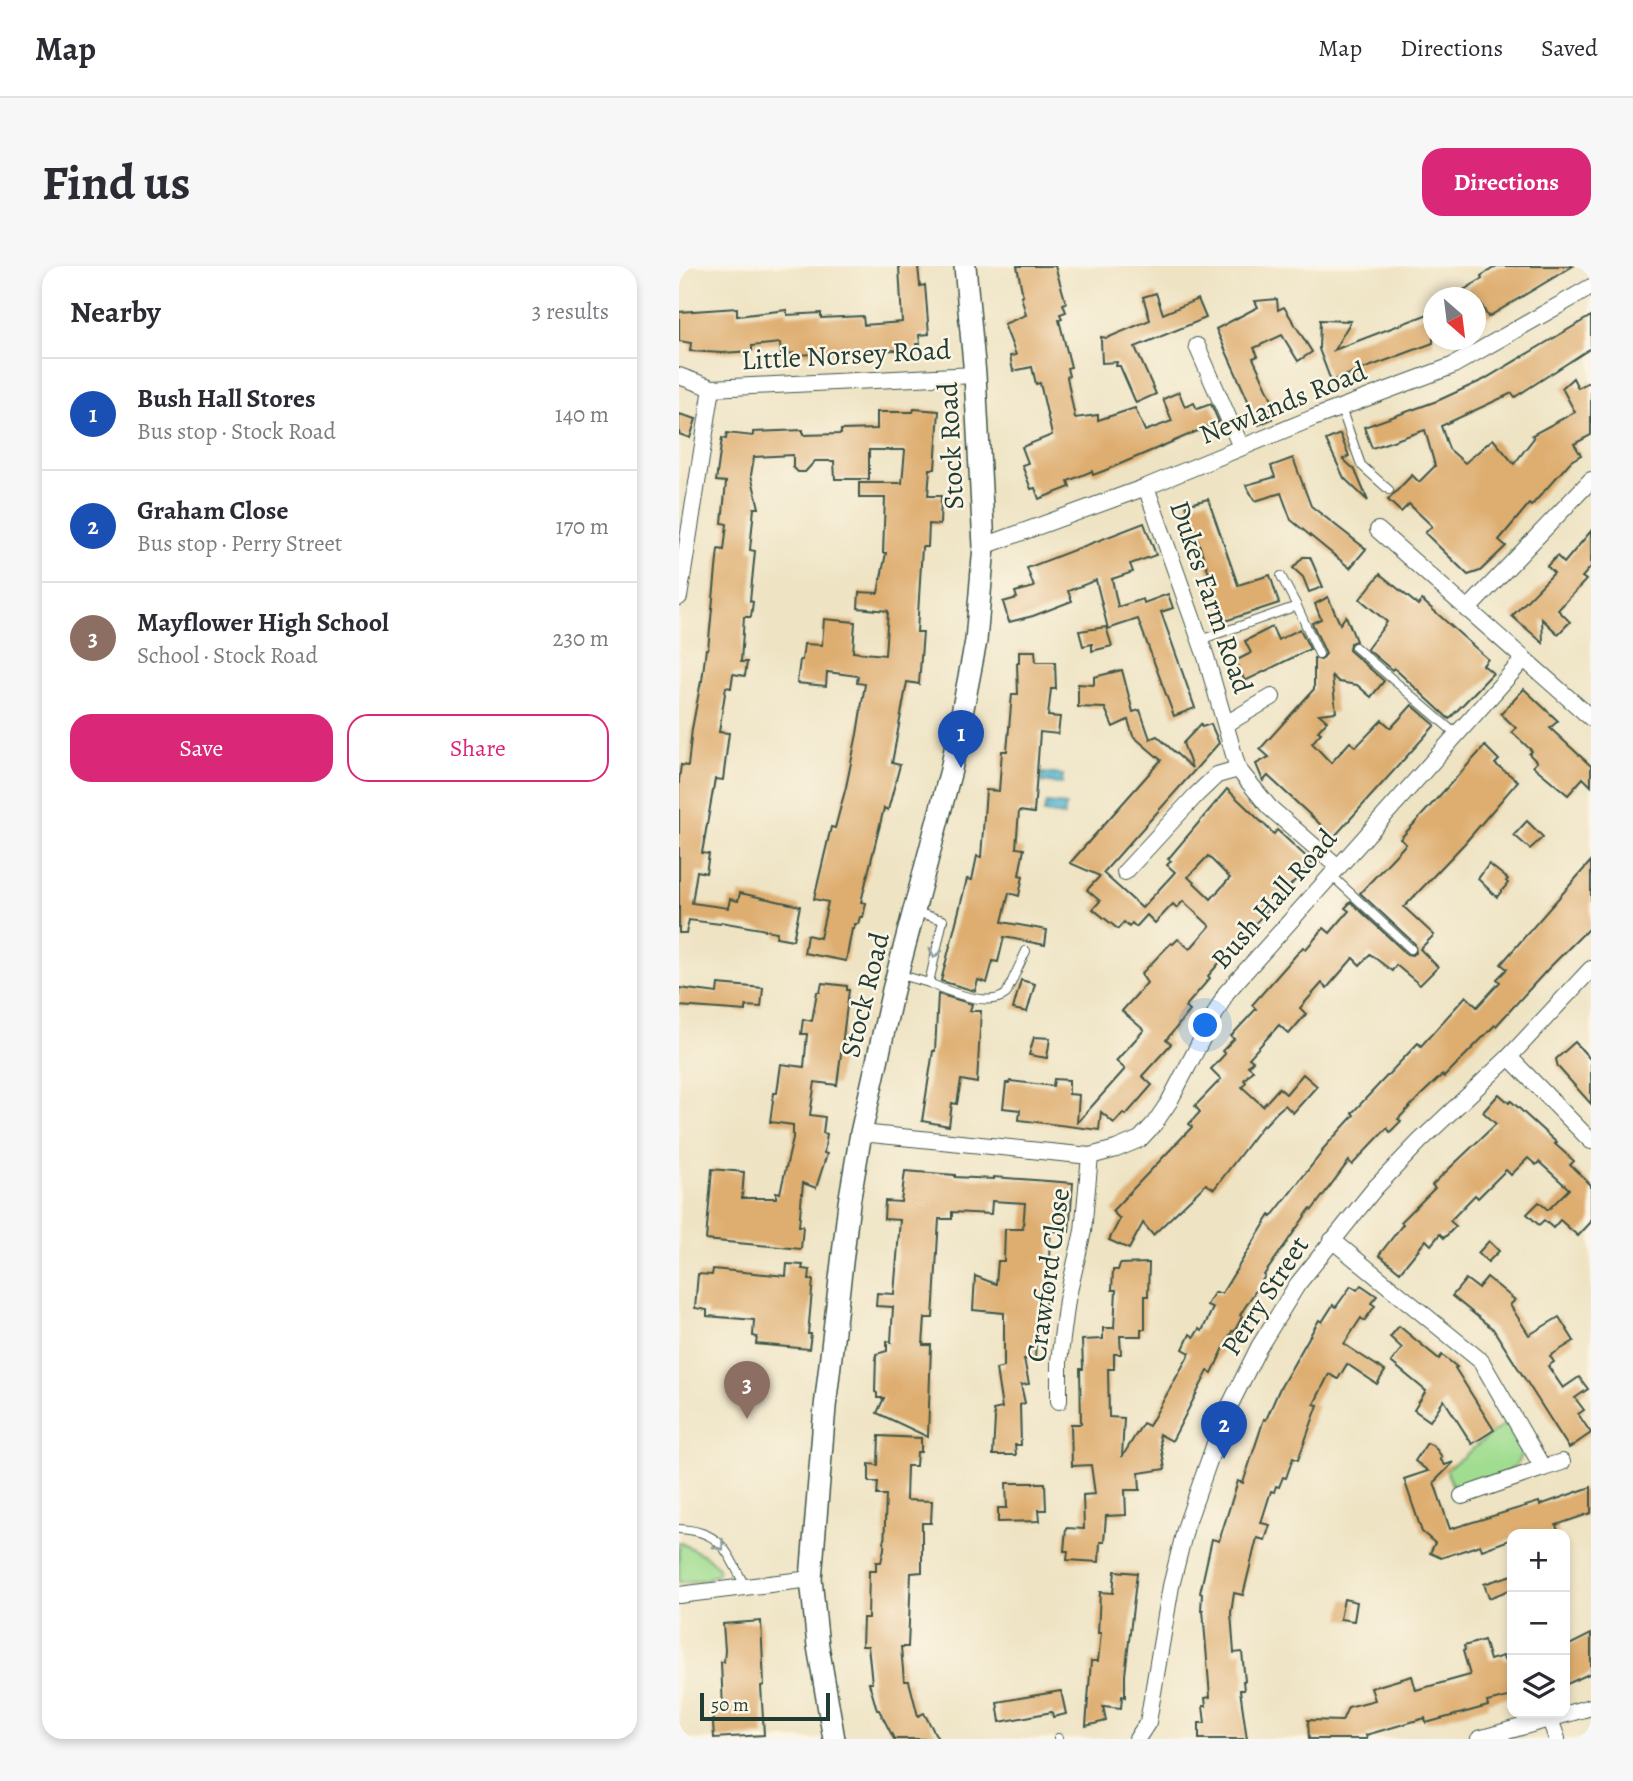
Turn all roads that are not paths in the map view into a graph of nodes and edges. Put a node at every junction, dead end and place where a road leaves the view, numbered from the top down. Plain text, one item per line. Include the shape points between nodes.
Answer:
1 (965, 266) edge
2 (1591, 287) edge
3 (1197, 346) dead end
4 (975, 375) junction
5 (679, 376) edge
6 (712, 387) junction
7 (1341, 408) junction
8 (1241, 447) junction
9 (1591, 480) edge
10 (1146, 486) junction
11 (1389, 490) dead end
12 (1378, 530) dead end
13 (984, 546) junction
14 (1281, 576) dead end
15 (679, 597) edge
16 (1297, 606) junction
17 (1467, 610) junction
18 (1200, 640) junction
19 (1355, 647) dead end
20 (1319, 654) dead end
21 (1524, 659) junction
22 (1272, 697) dead end
23 (1591, 718) edge
24 (1226, 724) junction
25 (1455, 734) junction
26 (1238, 769) junction
27 (1335, 871) junction
28 (1125, 872) dead end
29 (915, 912) junction
30 (1411, 949) dead end
31 (1026, 951) dead end
32 (1591, 969) edge
33 (898, 974) junction
34 (929, 983) junction
35 (1509, 1057) junction
36 (861, 1133) junction
37 (1591, 1141) edge
38 (1090, 1156) junction
39 (1332, 1240) junction
40 (1059, 1401) dead end
41 (1562, 1462) dead end
42 (1543, 1468) junction
43 (1462, 1496) dead end
44 (679, 1529) edge
45 (811, 1579) junction
46 (745, 1586) junction
47 (679, 1595) edge
48 (1591, 1707) edge
49 (1551, 1719) junction
50 (834, 1739) edge
51 (1137, 1739) edge
52 (1479, 1739) edge
53 (1557, 1739) edge

1 - 4 main road, Stock Road
2 - 7 street, Newlands Road via 1452,366
3 - 8 street
4 - 6 street, Little Norsey Road
4 - 13 main road, Stock Road
5 - 6 street, Little Norsey Road
6 - 15 street
7 - 8 street, Newlands Road
7 - 11 lane via 1361,465
8 - 10 street, Newlands Road
9 - 17 street
10 - 13 street, Newlands Road
10 - 18 street, Dukes Farm Road
12 - 17 street
13 - 29 main road, Stock Road via 969,680
14 - 16 lane
16 - 18 lane
16 - 20 lane
17 - 21 street
18 - 24 street, Dukes Farm Road
19 - 25 lane
21 - 23 street
21 - 25 street, Bush Hall Road
22 - 24 street, Dukes Farm Road
24 - 26 street, Dukes Farm Road
25 - 27 street, Bush Hall Road
26 - 27 street, Dukes Farm Road via 1269,807
26 - 28 street via 1217,775
27 - 30 lane
27 - 38 street, Bush Hall Road via 1226,993 1154,1124 1140,1139
29 - 33 main road, Stock Road
29 -> 34 lane via 943,920
31 - 34 lane via 1001,999 970,996
32 - 35 street, Perry Street
33 - 34 lane
33 - 36 main road, Stock Road
35 - 37 street
35 - 39 street, Perry Street via 1420,1141
36 - 38 street, Bush Hall Road
36 - 45 main road, Stock Road via 825,1408
38 - 40 street, Crawford Close via 1083,1231 1062,1337
39 - 42 street via 1481,1361
39 - 51 street, Perry Street via 1297,1285 1259,1347 1225,1415 1186,1526 1148,1722
41 - 42 street
42 - 43 street
44 -> 46 lane via 708,1533 721,1544
45 - 46 street
45 - 50 main road, Stock Road
46 - 47 street
48 - 49 street
49 - 52 street
49 - 53 street

